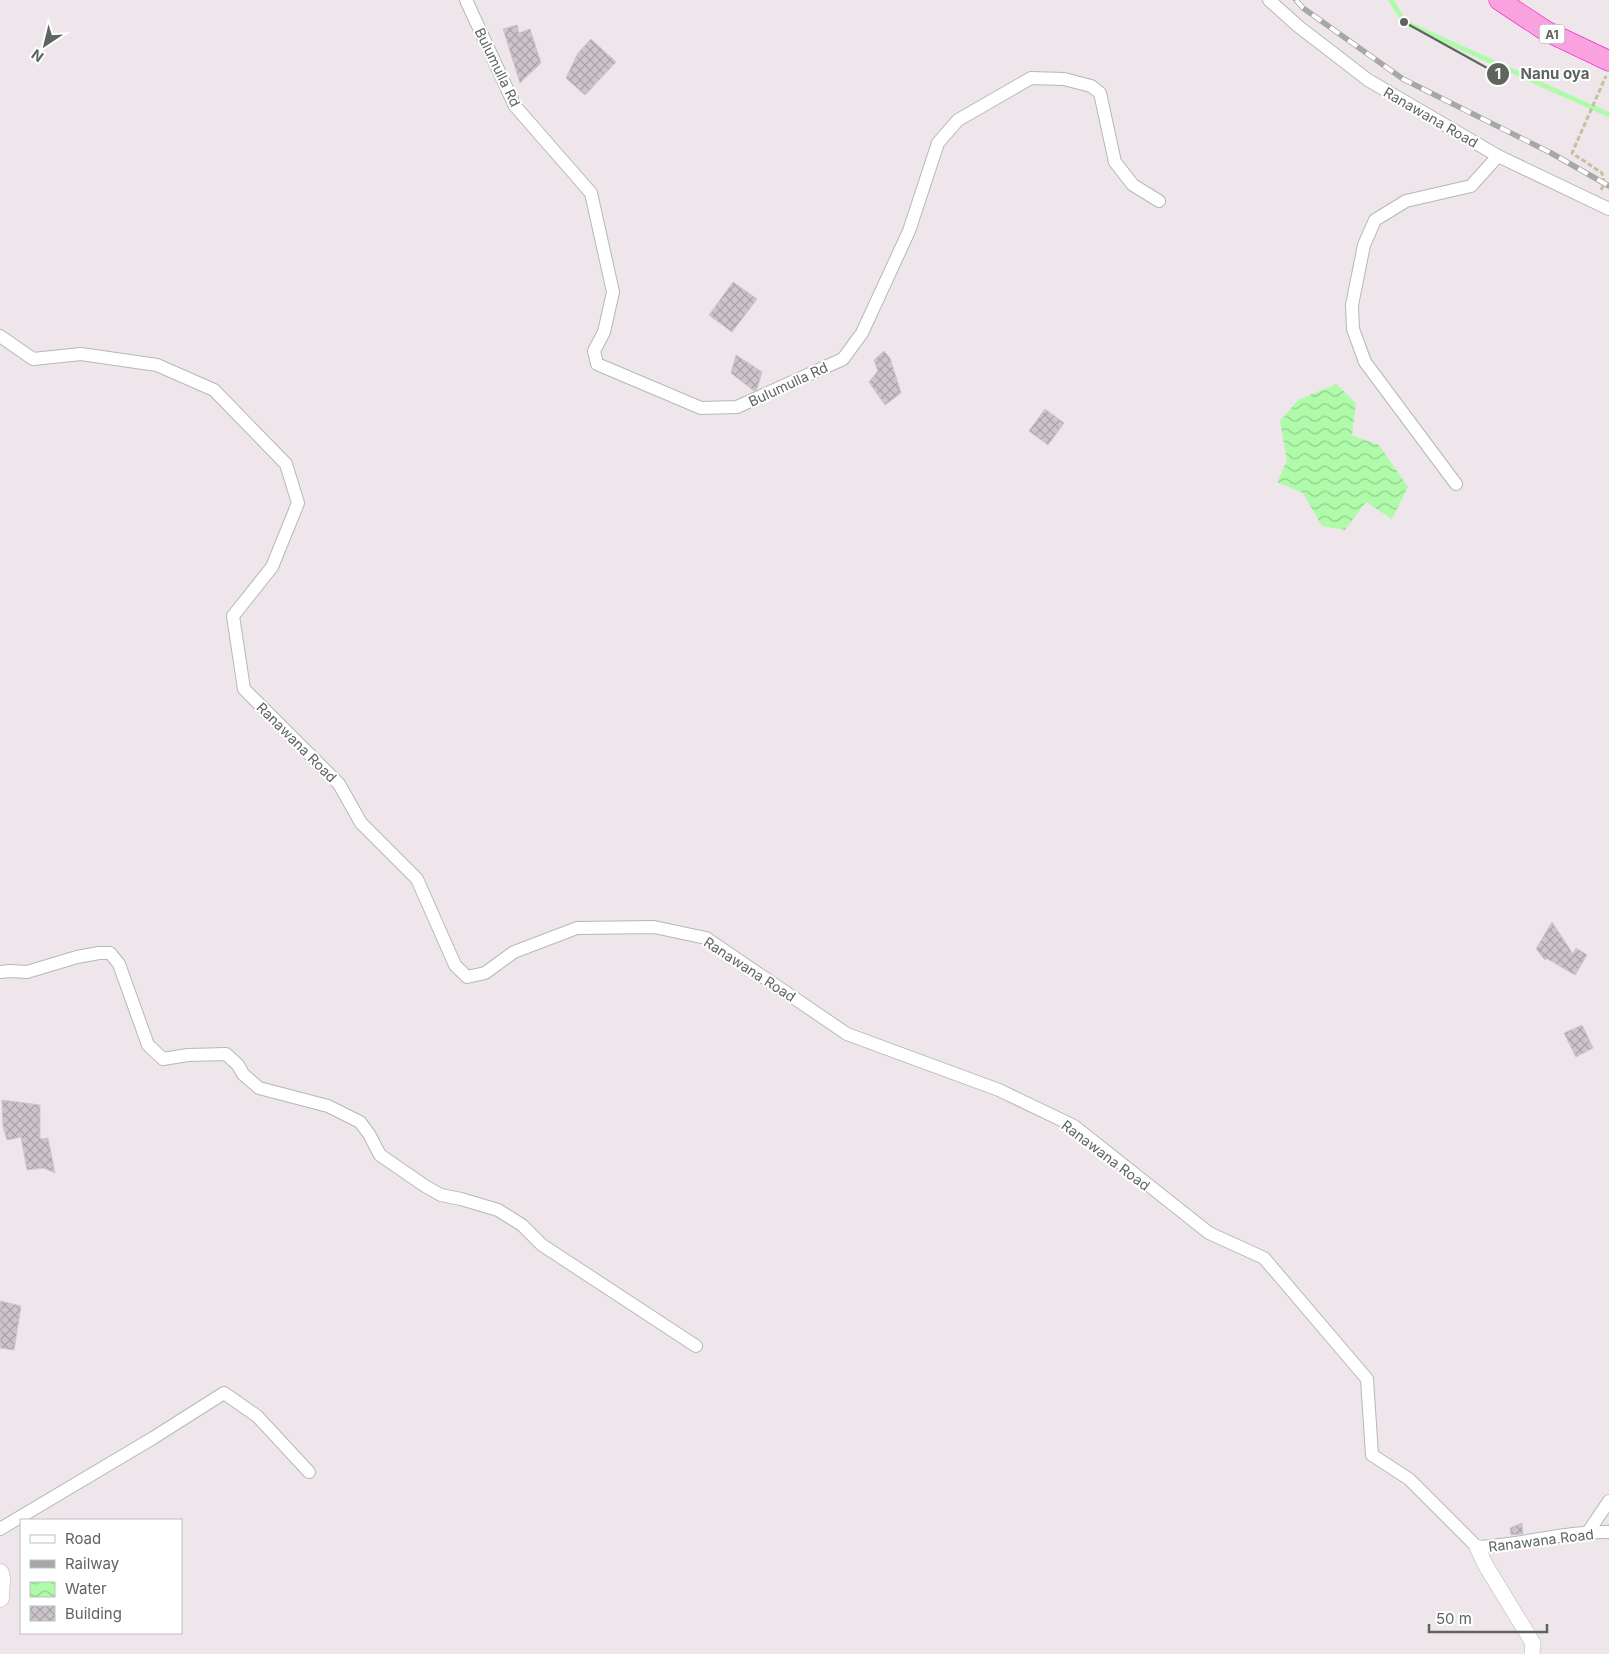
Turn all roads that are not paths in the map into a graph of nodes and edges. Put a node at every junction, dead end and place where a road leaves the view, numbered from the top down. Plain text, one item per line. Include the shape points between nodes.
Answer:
1 (466, 0) edge
2 (1269, 0) edge
3 (1498, 0) edge
4 (1609, 61) edge
5 (1498, 156) junction
6 (1159, 201) dead end
7 (1609, 209) edge
8 (0, 336) edge
9 (1456, 484) dead end
10 (0, 972) edge
11 (696, 1346) dead end
12 (309, 1472) dead end
13 (1609, 1501) edge
14 (0, 1528) edge
15 (1588, 1532) junction
16 (1609, 1532) edge
17 (1478, 1548) junction
18 (0, 1573) edge
19 (0, 1598) edge
20 (1532, 1654) edge

1 - 6 street, Bulumulla Rd via 515,106 591,192 613,292 604,332 594,351 597,364 701,408 736,408 843,359 862,333 909,231 938,143 958,120 1031,78 1064,79 1091,86 1100,93 1115,162 1133,185
2 - 5 street, Ranawana Road via 1368,80
3 - 4 highway, A1 via 1546,31
5 - 7 street, Ranawana Road
5 - 9 street via 1471,186 1406,200 1375,220 1364,245 1352,306 1353,329 1365,362
8 - 17 street, Ranawana Road via 33,359 81,354 157,365 214,390 286,464 298,502 272,567 232,616 244,689 339,784 362,823 417,879 455,965 467,977 485,973 514,952 577,928 654,927 706,938 847,1034 999,1090 1074,1126 1209,1233 1264,1258 1367,1379 1372,1455 1408,1479
10 - 11 street via 27,972 77,957 110,953 119,964 148,1045 163,1059 226,1054 259,1088 328,1106 360,1122 380,1155 425,1186 441,1195 498,1210 522,1225 542,1245
12 - 14 street via 257,1416 224,1393
13 - 15 street
15 - 16 street, Ranawana Road
15 - 17 street, Ranawana Road
17 - 20 street via 1533,1643
18 - 19 main road

